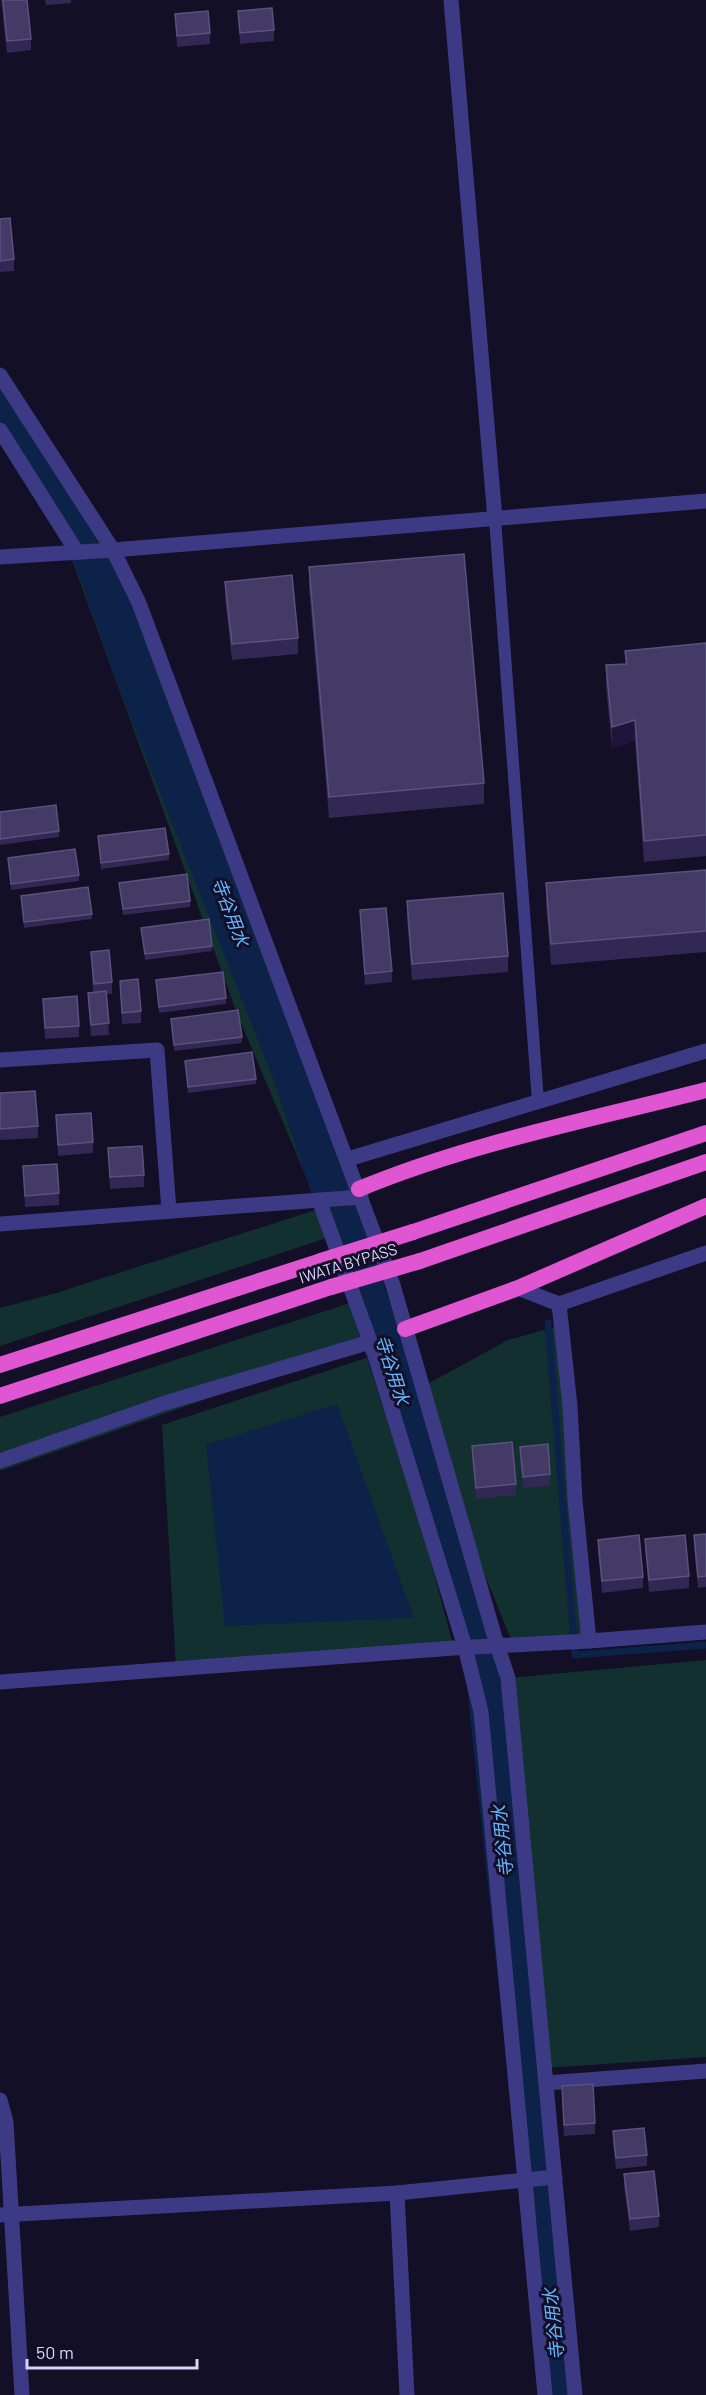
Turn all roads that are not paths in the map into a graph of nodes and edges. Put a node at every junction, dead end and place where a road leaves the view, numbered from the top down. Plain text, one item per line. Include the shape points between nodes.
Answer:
1 (452, 0) edge
2 (0, 375) edge
3 (0, 430) edge
4 (706, 501) edge
5 (495, 519) junction
6 (106, 550) junction
7 (78, 552) junction
8 (0, 557) edge
9 (706, 1051) edge
10 (0, 1060) edge
11 (706, 1090) edge
12 (538, 1102) junction
13 (706, 1133) edge
14 (348, 1159) junction
15 (706, 1162) edge
16 (355, 1195) junction
17 (323, 1200) junction
18 (706, 1206) edge
19 (169, 1211) junction
20 (0, 1224) edge
21 (706, 1253) edge
22 (518, 1288) junction
23 (559, 1304) junction
24 (405, 1329) junction
25 (370, 1342) junction
26 (0, 1365) edge
27 (0, 1396) edge
28 (0, 1461) edge
29 (706, 1632) edge
30 (588, 1641) junction
31 (493, 1645) junction
32 (468, 1647) junction
33 (0, 1683) edge
34 (706, 2071) edge
35 (546, 2083) junction
36 (0, 2100) edge
37 (554, 2177) junction
38 (526, 2180) junction
39 (397, 2193) junction
40 (5, 2215) edge
41 (22, 2395) edge
42 (407, 2395) edge
43 (545, 2395) edge
44 (575, 2395) edge

1 - 5 street
2 - 6 street
3 - 7 street
4 - 5 street
5 - 6 street
5 - 12 lane
6 - 7 street
6 - 14 street via 139,603
7 - 8 street
9 - 12 street
10 - 19 street via 157,1050
11 - 16 highway via 455,1154 409,1168
12 - 14 street
13 - 26 highway, IWATA BYPASS, bridge
14 - 16 street
15 - 27 highway, IWATA BYPASS, bridge via 420,1260
16 - 17 street
16 - 24 street via 393,1285
17 - 19 street
17 - 25 street
18 - 22 highway
19 - 20 street
21 - 23 street
22 - 23 street
22 - 24 highway
23 - 30 street
24 - 31 street
25 - 28 street via 165,1403
25 - 32 street
29 - 30 street
30 - 31 street
31 - 32 street
31 - 35 street via 508,1678
32 - 33 street
32 - 38 street via 481,1712
34 - 35 street
35 - 37 street
36 - 40 street via 6,2122
37 - 38 street
37 - 44 street
38 - 39 street
38 - 43 street
39 - 40 street
39 - 42 street
40 - 41 street

